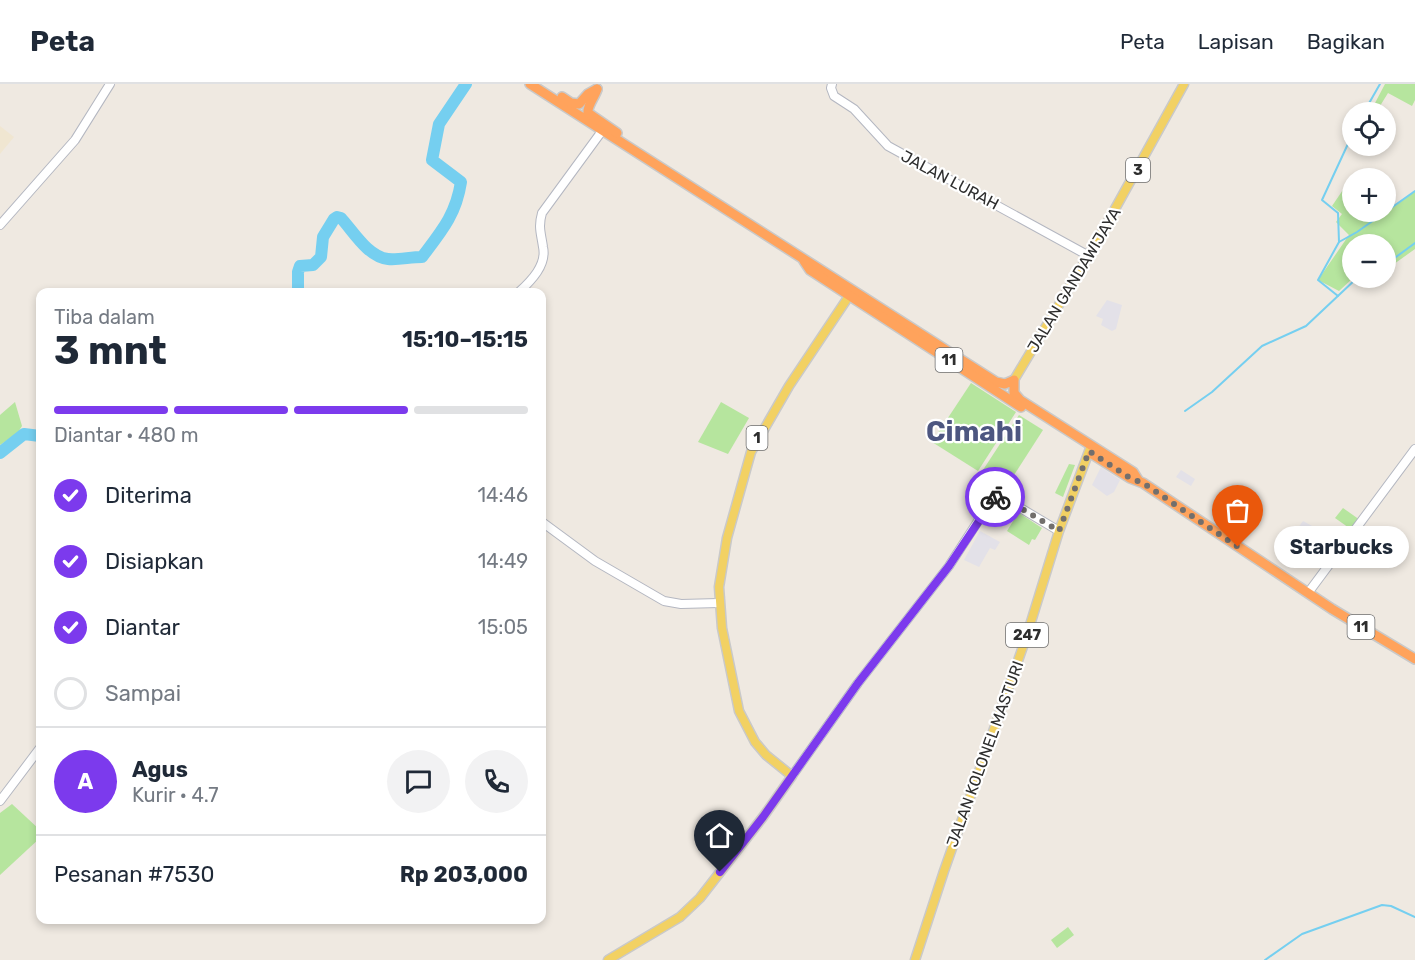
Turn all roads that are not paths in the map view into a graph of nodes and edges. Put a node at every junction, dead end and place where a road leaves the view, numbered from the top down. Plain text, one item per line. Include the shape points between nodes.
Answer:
1 (110, 84) edge
2 (530, 84) edge
3 (542, 84) edge
4 (832, 84) edge
5 (1184, 84) edge
6 (599, 87) edge
7 (602, 131) junction
8 (628, 146) junction
9 (0, 225) edge
10 (1089, 255) junction
11 (804, 261) junction
12 (523, 288) edge
13 (849, 296) junction
14 (1014, 380) junction
15 (1090, 448) junction
16 (1415, 449) edge
17 (546, 525) edge
18 (1059, 531) junction
19 (1308, 593) junction
20 (719, 603) junction
21 (1415, 659) edge
22 (36, 753) edge
23 (792, 776) junction
24 (0, 801) edge
25 (608, 960) edge
26 (915, 960) edge

1 - 9 main road via 75,140
2 - 7 highway, 11
3 - 6 highway, 11 via 574,104
4 - 10 main road, JALAN LURAH via 834,96 854,109 888,146
5 - 10 main road, JALAN GANDAWIJAYA / 3
6 - 8 highway, 11 via 588,113 622,137
7 - 8 highway, 11
7 - 12 main road via 542,213 538,229 544,249 542,262
8 - 11 highway, 11
10 - 14 main road, JALAN GANDAWIJAYA / 3
11 - 13 highway, 11 via 810,270
11 - 14 highway, 11 via 996,382
13 - 15 highway, 11
13 - 20 main road, 1 via 751,452 725,546
14 - 15 highway, 11 via 1014,393 1020,400
15 - 18 main road, JALAN KOLONEL MASTURI / 247
15 - 19 highway, 11
16 - 19 main road
17 - 20 main road via 594,561 664,601
18 - 23 main road via 1002,497 993,498 949,566
18 - 26 main road, JALAN KOLONEL MASTURI / 247
19 - 21 highway, 11
20 - 23 main road, 1 via 739,711 755,742
22 - 24 main road
23 - 25 main road via 692,906

